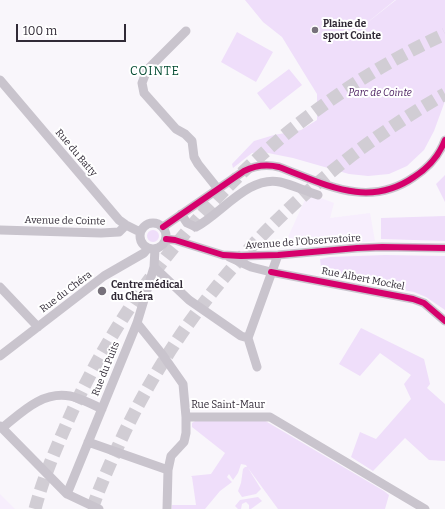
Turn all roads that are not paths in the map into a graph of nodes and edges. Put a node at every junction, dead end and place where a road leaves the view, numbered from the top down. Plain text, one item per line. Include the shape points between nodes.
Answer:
1 (186, 31) dead end
2 (0, 80) edge
3 (445, 140) edge
4 (283, 169) junction
5 (280, 182) junction
6 (218, 189) junction
7 (318, 195) dead end
8 (181, 214) junction
9 (126, 225) junction
10 (163, 227) junction
11 (0, 230) edge
12 (140, 232) junction
13 (166, 239) junction
14 (152, 248) junction
15 (445, 248) edge
16 (222, 255) junction
17 (278, 255) junction
18 (154, 268) junction
19 (271, 272) junction
20 (0, 287) edge
21 (445, 321) edge
22 (137, 323) junction
23 (38, 327) junction
24 (248, 338) junction
25 (0, 356) edge
26 (257, 367) dead end
27 (102, 408) junction
28 (186, 417) junction
29 (1, 427) edge
30 (88, 442) junction
31 (168, 470) junction
32 (67, 494) junction
33 (99, 509) edge
34 (167, 509) edge
35 (425, 509) edge

1 - 6 street via 147,70 142,83 144,93 176,129 192,141 194,157
2 - 9 street, Rue du Batty via 119,220
3 - 4 street via 434,159 420,174 400,186 378,192 342,190
4 - 5 street
4 - 6 street via 256,166
5 - 7 street
5 - 8 street via 260,183 196,227 187,223
6 - 8 street
8 - 10 street
9 - 11 street, Avenue de Cointe via 119,232 101,233
9 - 12 street, Rue du Batty
10 - 12 street via 152,222 144,226
10 - 13 street
12 - 14 street via 141,242
13 - 14 street via 161,246
13 - 16 street, Avenue de l'Observatoire
14 - 18 street, Rue du Puits
14 - 23 street, Rue du Chéra via 104,276
15 - 17 street, Avenue de l'Observatoire via 370,247
16 - 17 street, Avenue de l'Observatoire
16 - 19 street, Rue Albert Mockel
17 - 19 street
18 - 22 street, Rue du Puits
18 - 24 street via 189,300 241,336
19 - 21 street, Rue Albert Mockel via 413,299 424,303
19 - 24 street
20 - 23 street
22 - 27 street, Rue du Puits
22 - 28 street, Rue Saint-Maur via 183,384
23 - 25 street, Rue du Chéra
24 - 26 street
27 - 29 street via 71,396 56,395 31,405
27 - 30 street, Rue du Puits
28 - 31 street via 184,442 171,456
28 - 35 street, Rue Saint-Maur via 270,417
29 - 32 street
30 - 31 street
30 - 32 street, Rue du Puits
31 - 34 street
32 - 33 street

